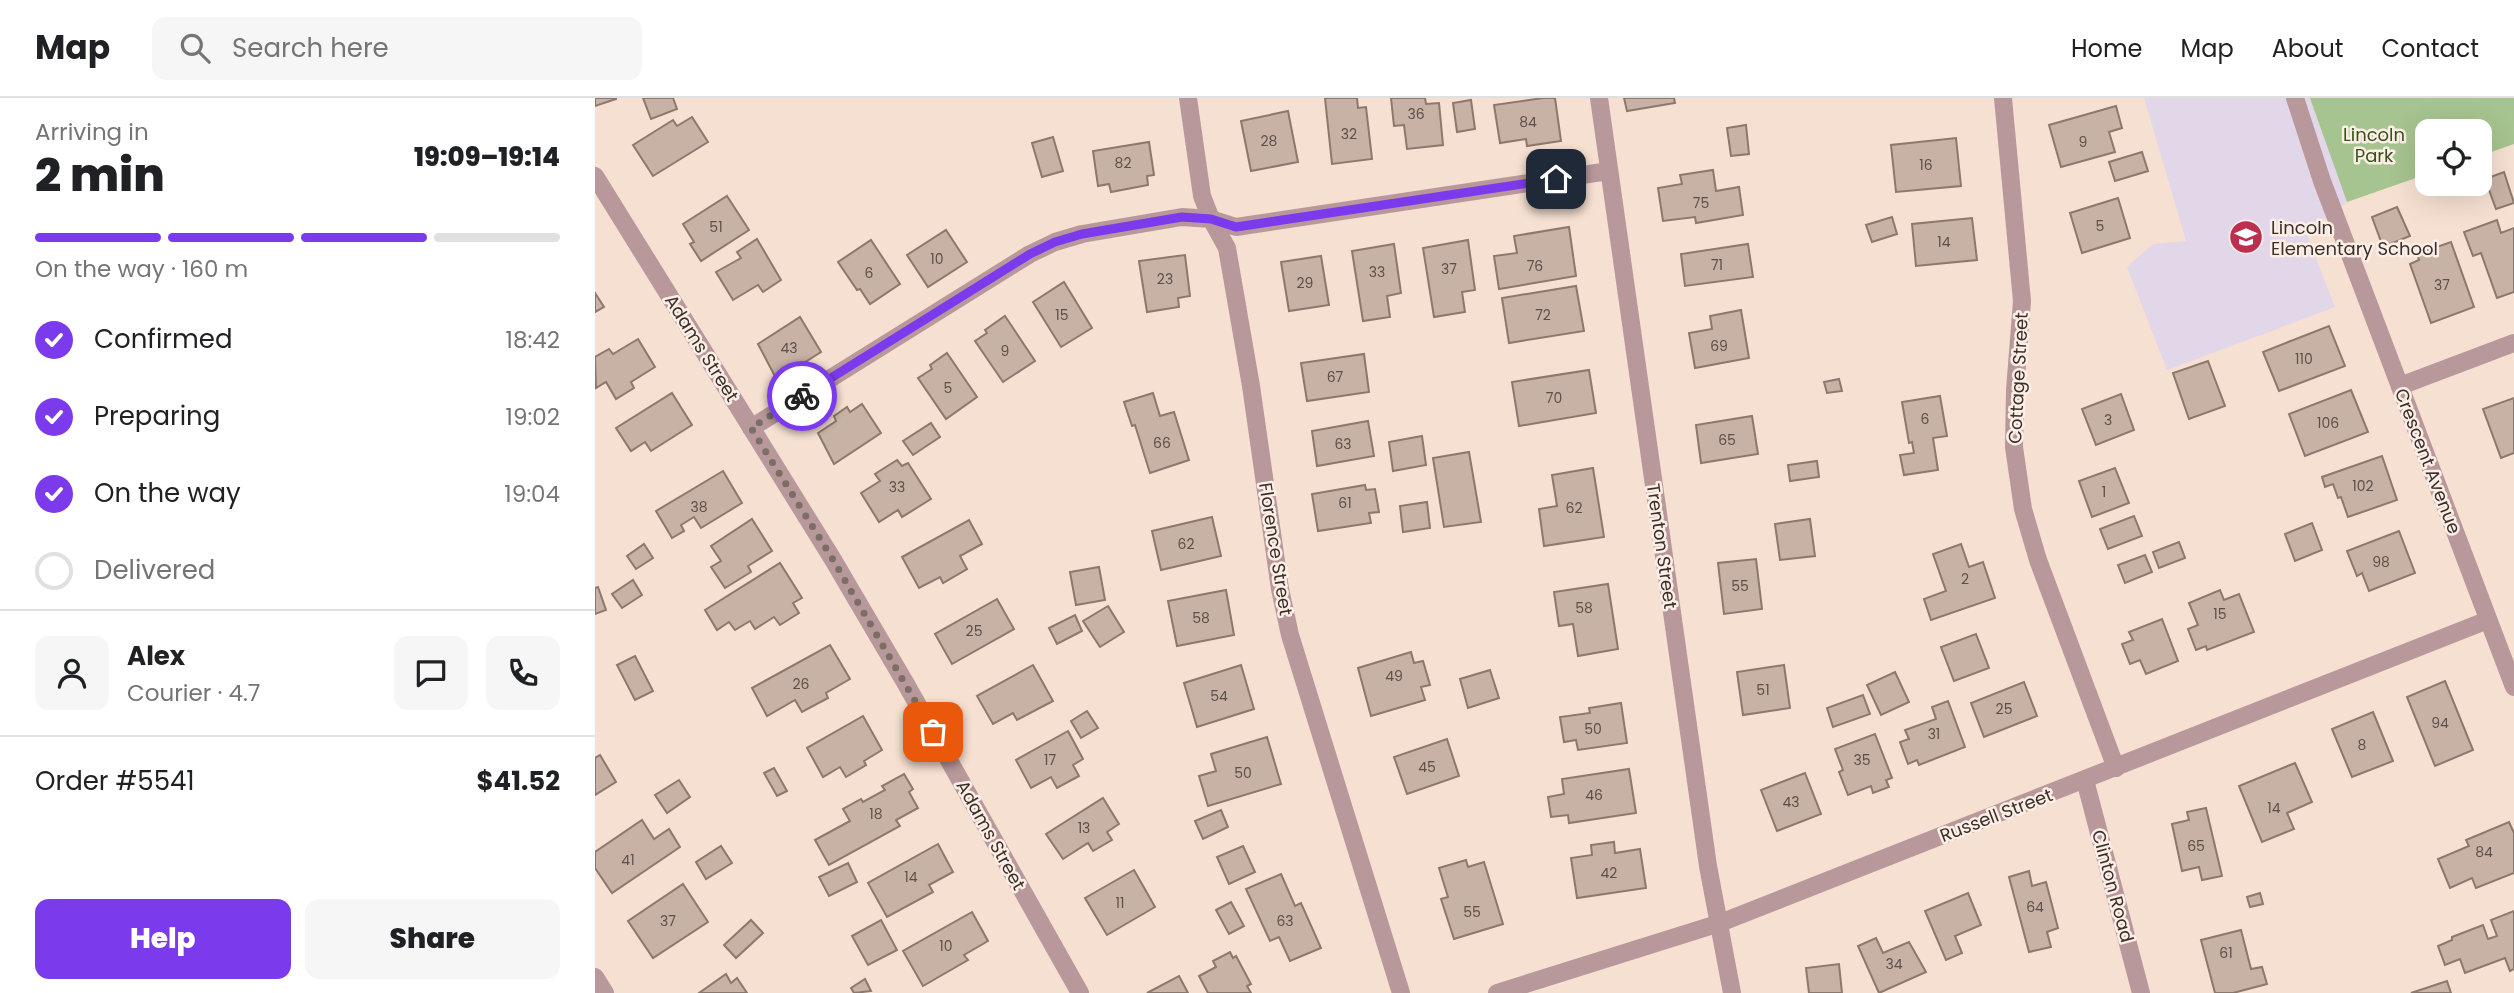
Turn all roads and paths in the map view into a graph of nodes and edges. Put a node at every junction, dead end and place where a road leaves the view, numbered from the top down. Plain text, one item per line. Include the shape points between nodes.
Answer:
1 (1188, 98) edge
2 (1599, 98) edge
3 (2003, 98) edge
4 (2295, 98) edge
5 (1609, 171) junction
6 (595, 176) edge
7 (1211, 219) junction
8 (2514, 343) edge
9 (2400, 386) junction
10 (751, 428) junction
11 (2488, 620) junction
12 (2514, 687) edge
13 (2116, 768) junction
14 (2085, 780) junction
15 (1720, 923) junction
16 (595, 978) edge
17 (605, 993) edge
18 (1080, 993) edge
19 (1401, 993) edge
20 (1497, 993) edge
21 (1733, 993) edge
22 (2141, 993) edge

1 - 7 street, Florence Street via 1202,196
2 - 5 street, Trenton Street
3 - 13 street, Cottage Street via 2022,301 2014,407 2023,509 2034,550
4 - 9 street, Crescent Avenue
5 - 7 street via 1236,227
5 - 15 street, Trenton Street via 1675,648
6 - 10 street, Adams Street
7 - 10 street via 1182,217 1082,234 1042,247
7 - 19 street, Florence Street via 1227,248 1290,635
8 - 9 street
9 - 11 street, Crescent Avenue
10 - 18 street, Adams Street via 906,684
11 - 12 street, Crescent Avenue
11 - 13 street, Russell Street
13 - 14 street, Russell Street
14 - 15 street, Russell Street
14 - 22 street, Clinton Road
15 - 20 street, Russell Street
15 - 21 street, Trenton Street
16 - 17 street

